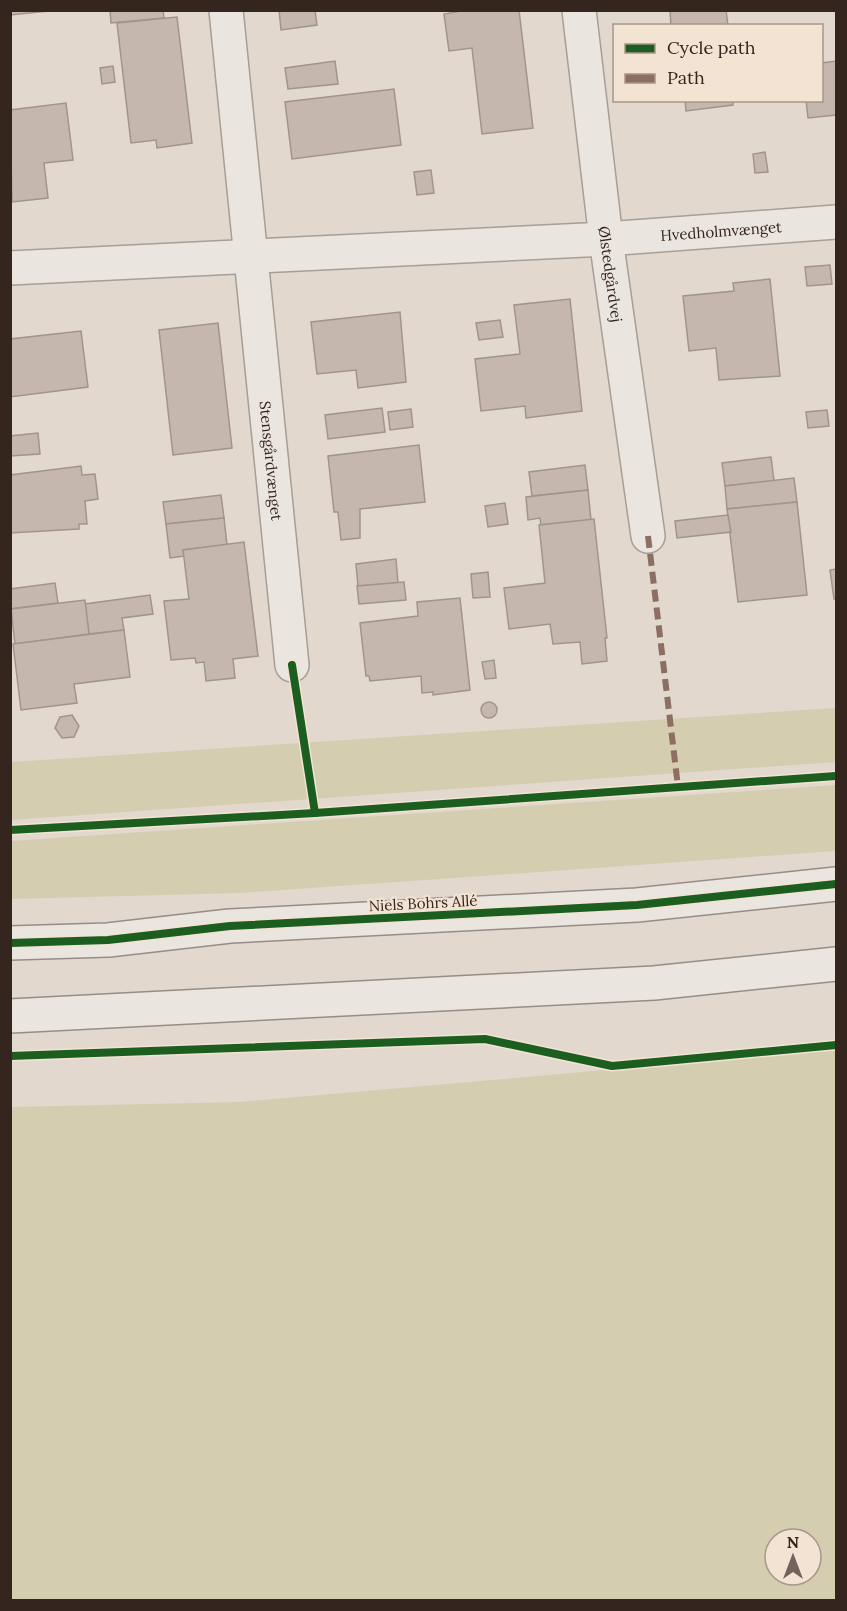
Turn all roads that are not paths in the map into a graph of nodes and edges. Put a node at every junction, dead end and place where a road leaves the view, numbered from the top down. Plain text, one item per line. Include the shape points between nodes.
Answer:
1 (226, 10) edge
2 (579, 10) edge
3 (837, 222) edge
4 (606, 239) junction
5 (252, 256) junction
6 (10, 268) edge
7 (648, 536) dead end
8 (292, 665) dead end
9 (837, 884) edge
10 (10, 943) edge
11 (837, 964) edge
12 (10, 1016) edge

1 - 5 street, Stensgårdvænget
2 - 4 street, Ølstedgårdvej
3 - 4 street, Hvedholmvænget
4 - 5 street
4 - 7 street, Ølstedgårdvej
5 - 6 street
5 - 8 street, Stensgårdvænget
9 - 10 street, Niels Bohrs Allé via 637,905 230,926 108,940
11 - 12 street via 654,983

